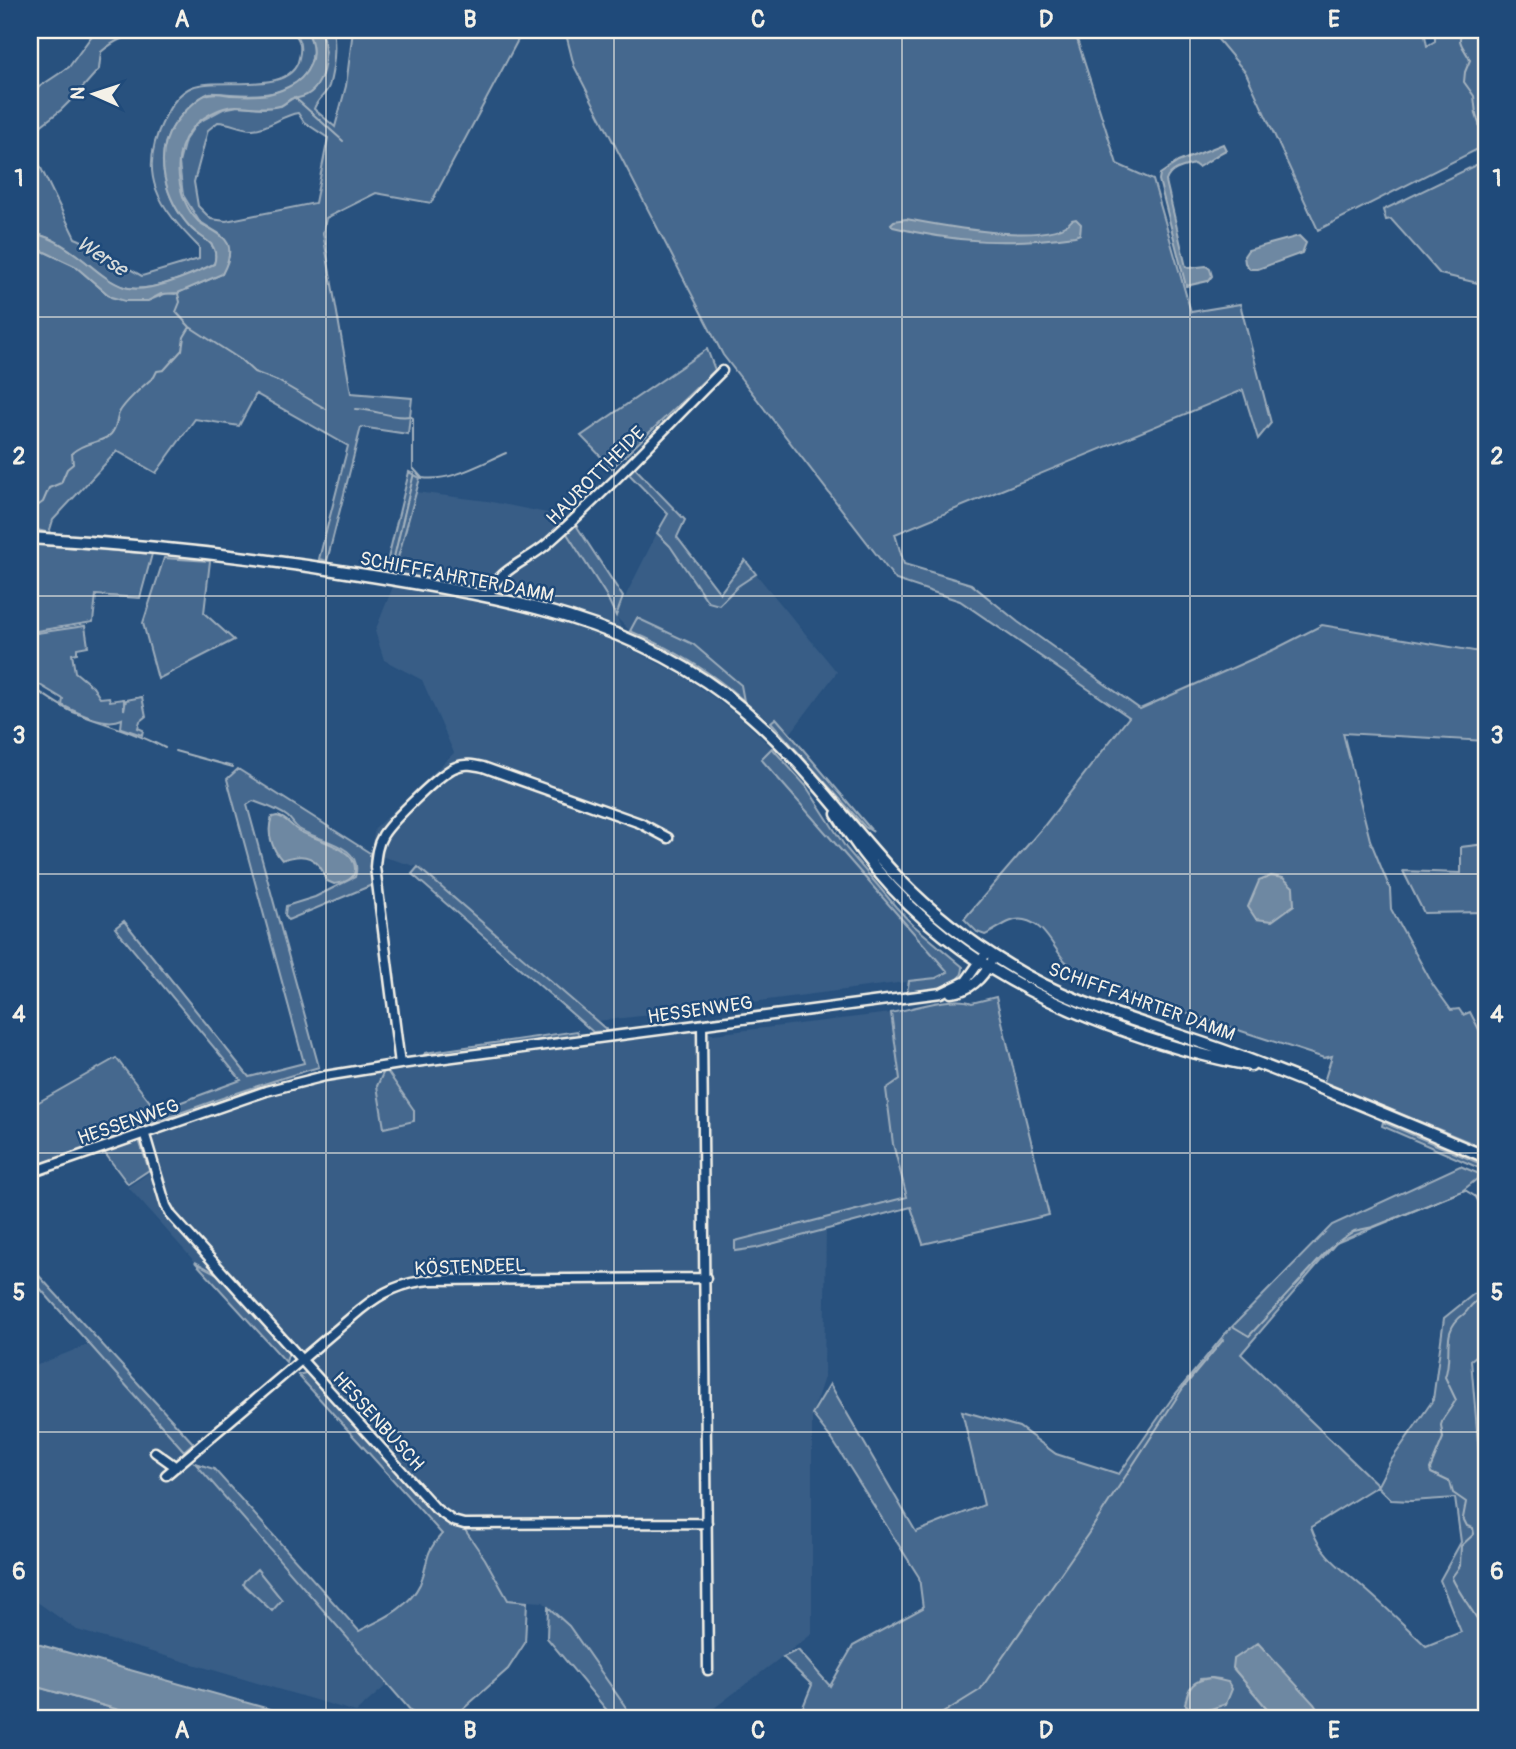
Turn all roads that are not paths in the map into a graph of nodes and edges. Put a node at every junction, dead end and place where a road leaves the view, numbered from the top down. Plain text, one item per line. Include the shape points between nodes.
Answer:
1 (722, 371) dead end
2 (30, 538) edge
3 (489, 596) junction
4 (821, 789) junction
5 (668, 838) dead end
6 (990, 954) junction
7 (984, 965) junction
8 (702, 1025) junction
9 (400, 1064) junction
10 (1272, 1069) junction
11 (144, 1132) junction
12 (1486, 1157) edge
13 (30, 1173) edge
14 (706, 1278) junction
15 (303, 1360) junction
16 (155, 1452) dead end
17 (176, 1467) junction
18 (166, 1475) dead end
19 (707, 1523) junction
20 (708, 1670) dead end

1 - 3 street, HAUROTTHEIDE via 545,546 500,577
2 - 3 main road, SCHIFFFAHRTER DAMM via 319,567
3 - 4 main road, SCHIFFFAHRTER DAMM via 605,629 680,665 746,711
4 - 6 main road, SCHIFFFAHRTER DAMM via 921,900
4 - 7 main road, SCHIFFFAHRTER DAMM via 884,880 930,925
5 - 9 street via 638,822 483,767 453,767 434,783 384,832 375,867
6 - 7 street, HESSENWEG
6 - 10 main road, SCHIFFFAHRTER DAMM via 1079,1000
7 - 8 street, HESSENWEG via 966,981 941,993
7 - 10 main road, SCHIFFFAHRTER DAMM via 1095,1020 1206,1056
8 - 9 street, HESSENWEG
8 - 14 street
9 - 11 street, HESSENWEG via 285,1086
10 - 12 main road, SCHIFFFAHRTER DAMM
11 - 13 street, HESSENWEG
11 - 15 street, HESSENBUSCH via 171,1215
14 - 15 street, KÖSTENDEEL via 409,1282 376,1297
14 - 19 street
15 - 17 street, KÖSTENDEEL
15 - 19 street, HESSENBUSCH via 436,1509 453,1521
16 - 17 street
17 - 18 street, KÖSTENDEEL
19 - 20 street

